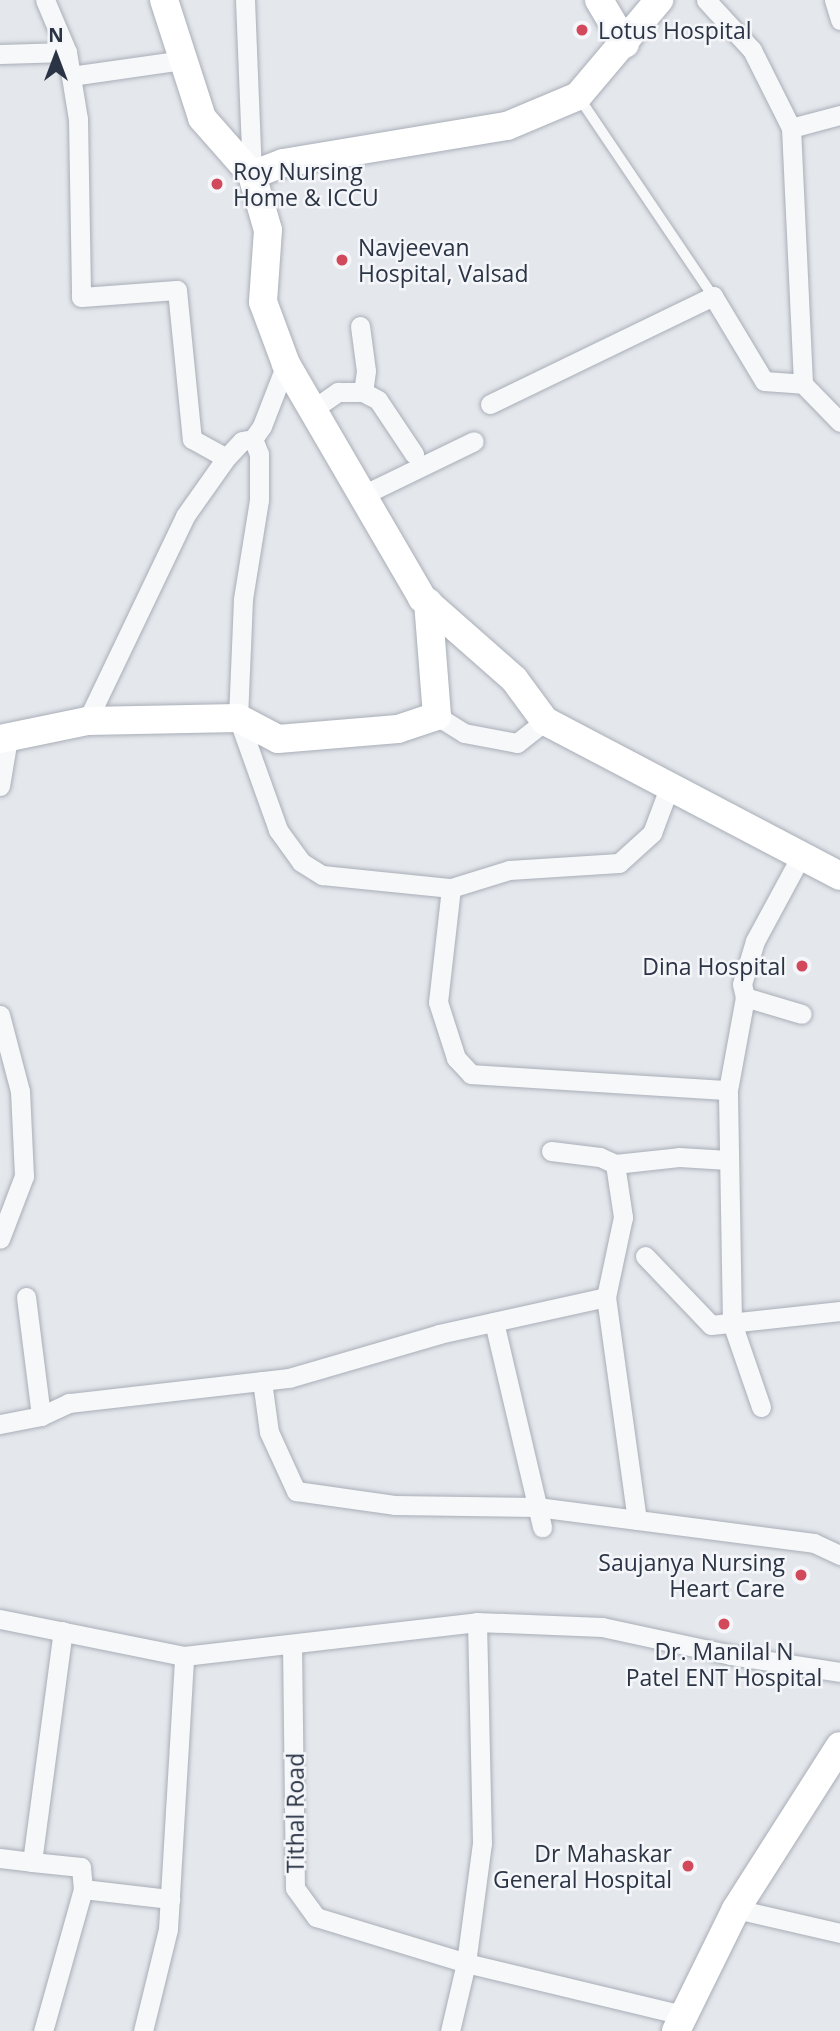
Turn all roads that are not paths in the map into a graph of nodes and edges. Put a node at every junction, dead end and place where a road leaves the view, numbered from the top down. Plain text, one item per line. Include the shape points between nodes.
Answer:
1 (45, 0) edge
2 (164, 0) edge
3 (245, 0) edge
4 (599, 0) edge
5 (659, 0) edge
6 (706, 0) edge
7 (834, 0) edge
8 (840, 20) edge
9 (625, 44) junction
10 (66, 52) junction
11 (0, 54) edge
12 (184, 60) junction
13 (71, 76) junction
14 (578, 96) junction
15 (840, 115) edge
16 (791, 128) junction
17 (252, 175) junction
18 (713, 296) junction
19 (360, 326) dead end
20 (286, 364) junction
21 (803, 384) junction
22 (363, 392) junction
23 (490, 404) dead end
24 (312, 410) junction
25 (840, 422) edge
26 (253, 439) junction
27 (474, 441) dead end
28 (414, 454) dead end
29 (226, 458) junction
30 (363, 495) junction
31 (428, 601) junction
32 (437, 716) junction
33 (238, 718) junction
34 (87, 721) junction
35 (545, 721) junction
36 (4, 739) edge
37 (670, 785) junction
38 (0, 786) edge
39 (802, 854) junction
40 (840, 876) edge
41 (451, 888) junction
42 (745, 997) junction
43 (802, 1014) dead end
44 (0, 1015) edge
45 (728, 1090) junction
46 (551, 1151) dead end
47 (728, 1160) junction
48 (615, 1164) junction
49 (0, 1239) edge
50 (645, 1256) dead end
51 (26, 1297) dead end
52 (606, 1297) junction
53 (840, 1311) edge
54 (494, 1322) junction
55 (732, 1323) junction
56 (262, 1381) junction
57 (761, 1407) dead end
58 (41, 1416) junction
59 (0, 1424) edge
60 (537, 1507) junction
61 (637, 1520) junction
62 (541, 1527) dead end
63 (840, 1555) edge
64 (0, 1619) edge
65 (477, 1622) junction
66 (63, 1630) junction
67 (292, 1644) junction
68 (184, 1656) junction
69 (840, 1672) edge
70 (840, 1746) edge
71 (0, 1858) edge
72 (32, 1862) junction
73 (83, 1889) junction
74 (170, 1899) junction
75 (736, 1909) junction
76 (840, 1933) edge
77 (466, 1963) junction
78 (679, 2023) edge
79 (43, 2031) edge
80 (143, 2031) edge
81 (450, 2031) edge

1 - 10 street
2 - 12 street
3 - 17 street
4 - 9 street
5 - 9 street
6 - 16 street via 752,50
7 - 8 street
9 - 14 street
10 - 11 street
10 - 13 street
12 - 13 street
12 - 17 street via 202,118
13 - 29 street via 78,119 81,297 177,290 192,439
14 - 17 street via 508,126 283,163
14 - 18 lane
15 - 16 street
16 - 21 street
17 - 20 street via 268,230 264,302
18 - 21 street via 764,382
18 - 23 street
19 - 22 street via 366,371
20 - 24 street
20 - 26 street
21 - 25 street
22 - 24 street via 338,392
22 - 28 street via 378,400
24 - 30 street
26 - 29 street via 242,441
26 - 33 street via 259,454 259,500 243,599
27 - 30 street
29 - 34 street via 185,516
30 - 31 street via 395,556
31 - 32 street
31 - 35 street via 514,679
32 - 33 street via 398,729 278,739
32 - 35 street via 464,733 517,743
33 - 34 street
33 - 41 street via 278,830 301,862 322,875
34 - 36 street
35 - 37 street
36 - 38 street
37 - 39 street
37 - 41 street via 652,833 619,863 509,870
39 - 40 street
39 - 42 street via 755,941 742,984
41 - 45 street via 438,1002 456,1058 471,1074
42 - 43 street
42 - 45 street
44 - 49 street via 20,1091 24,1176
45 - 47 street
46 - 48 street via 600,1157
47 - 48 street via 679,1157
47 - 55 street via 732,1172
48 - 52 street via 624,1217
50 - 55 street via 710,1325
51 - 58 street
52 - 54 street
52 - 61 street
53 - 55 street
54 - 56 street via 289,1378
54 - 60 street
55 - 57 street
56 - 58 street via 69,1403
56 - 60 street via 269,1432 296,1491 394,1505
58 - 59 street
60 - 61 street
60 - 62 street
61 - 63 street via 814,1543
64 - 66 street
65 - 67 street
65 - 69 street via 602,1627 731,1655
65 - 77 street via 482,1843
66 - 68 street
66 - 72 street
67 - 68 street
67 - 77 street, Tithal Road via 295,1888 316,1917
68 - 74 street
70 - 75 street
71 - 72 street
72 - 73 street via 81,1867
73 - 74 street
73 - 79 street
74 - 80 street via 168,1929
75 - 76 street
75 - 78 street
77 - 78 street, Tithal Road
77 - 81 street

